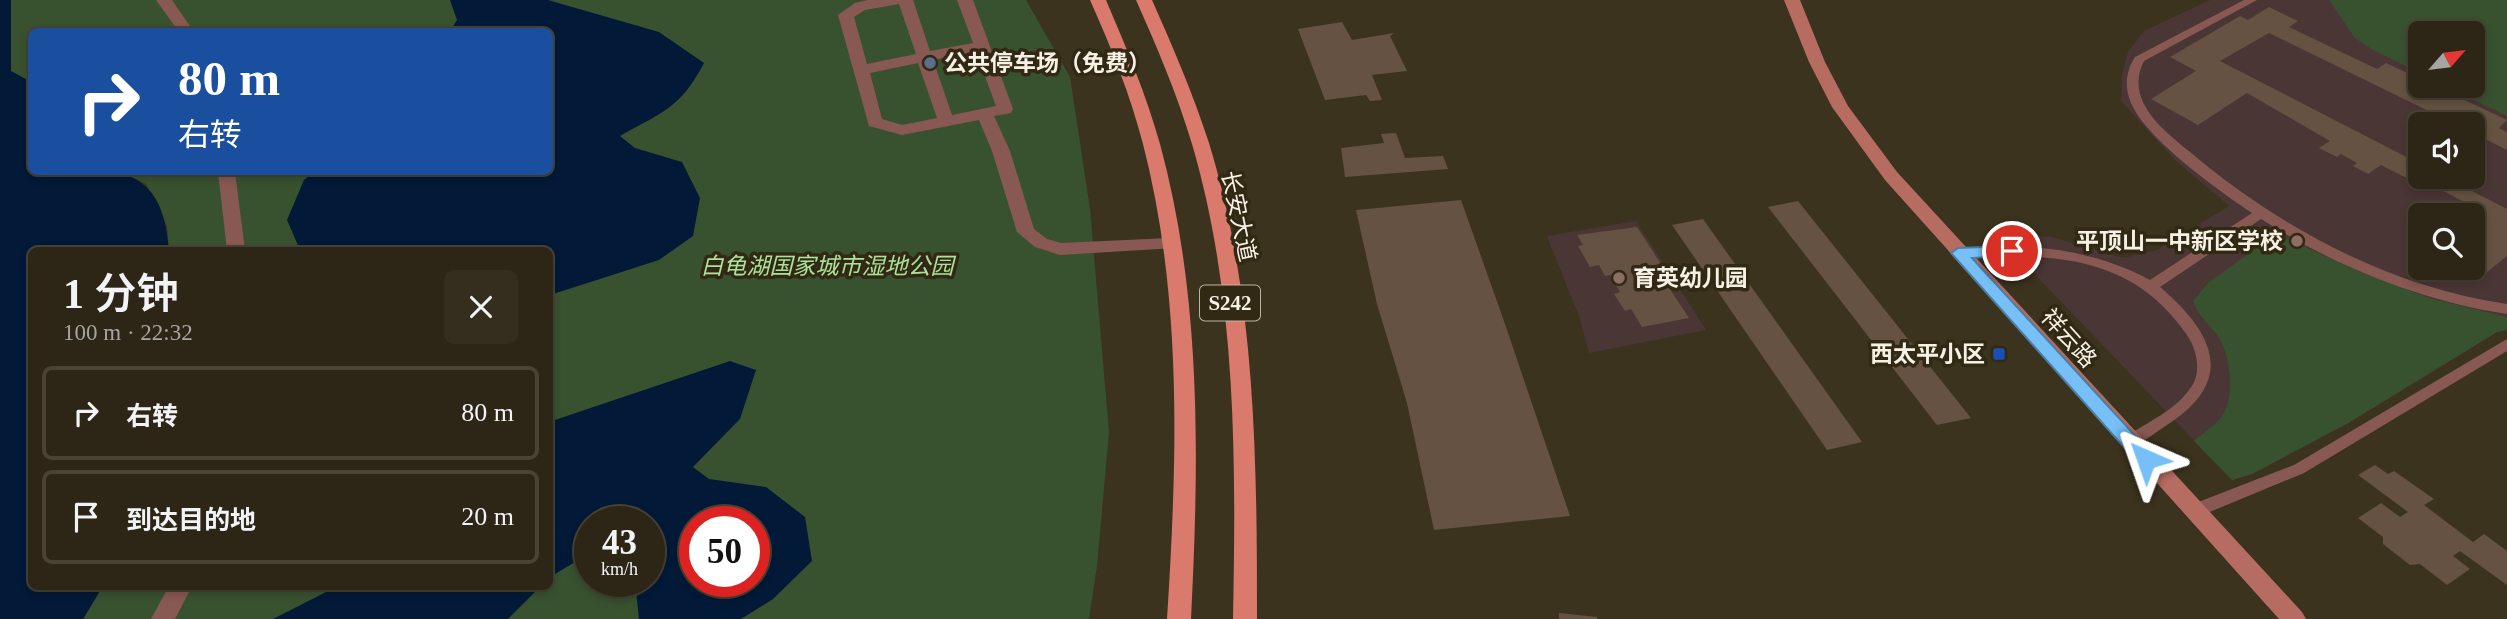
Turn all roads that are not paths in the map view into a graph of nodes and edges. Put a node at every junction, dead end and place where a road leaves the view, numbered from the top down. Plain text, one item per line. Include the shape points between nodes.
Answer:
1 (164, 0) edge
2 (895, 0) edge
3 (905, 0) edge
4 (965, 0) edge
5 (1098, 0) edge
6 (1144, 0) edge
7 (1792, 0) edge
8 (2252, 0) edge
9 (184, 28) edge
10 (982, 46) junction
11 (926, 57) junction
12 (861, 70) junction
13 (984, 113) junction
14 (946, 121) junction
15 (226, 175) edge
16 (2261, 213) junction
17 (1169, 244) junction
18 (236, 247) edge
19 (1958, 253) junction
20 (2150, 287) junction
21 (2507, 309) edge
22 (2507, 344) edge
23 (2130, 441) junction
24 (2194, 511) junction
25 (179, 590) edge
26 (163, 619) edge
27 (1180, 619) edge
28 (1245, 619) edge
29 (2294, 619) edge

1 - 9 street
2 - 12 street via 860,6 846,15
3 - 11 street
4 - 10 street
5 - 17 main road, S242 via 1132,78
6 - 28 main road, 长安大道 / S242 via 1176,69 1194,128 1227,279 1242,405
7 - 19 main road, 祥云路 via 1840,107 1891,176
8 - 16 lane via 2140,59 2132,83 2139,108 2152,124
10 - 11 street
10 - 13 street via 1005,108
11 - 12 street
11 - 14 street
12 - 14 street via 875,122 901,130
13 - 14 street
13 - 17 street via 1026,232 1041,243 1060,249
15 - 18 street
16 - 20 lane
16 - 21 lane via 2347,258 2412,285
17 - 27 main road, S242 via 1186,414
19 - 20 lane via 2066,254 2097,260
19 - 23 main road, 祥云路
20 - 23 lane via 2187,322 2205,366 2193,396
22 - 24 lane via 2299,469
23 - 24 main road, 祥云路
24 - 29 main road, 祥云路
25 - 26 street

